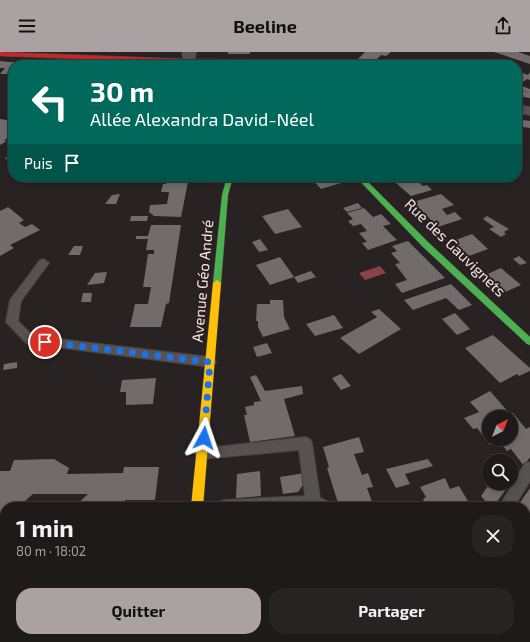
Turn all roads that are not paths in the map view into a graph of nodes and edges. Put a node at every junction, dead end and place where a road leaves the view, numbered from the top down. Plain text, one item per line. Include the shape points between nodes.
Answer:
1 (0, 54) edge
2 (189, 57) edge
3 (89, 60) edge
4 (147, 60) edge
5 (206, 60) edge
6 (229, 182) edge
7 (364, 182) edge
8 (44, 263) dead end
9 (530, 342) edge
10 (210, 362) junction
11 (202, 453) junction
12 (530, 468) edge
13 (197, 502) edge
14 (318, 502) edge
15 (509, 502) edge

1 - 3 street
2 - 4 street
2 - 5 street
6 - 10 street, Avenue Géo André via 225,195
7 - 9 street, Rue des Gauvignets via 425,244
8 - 10 lane via 16,300 12,322 30,340
10 - 11 street, Avenue Géo André
11 - 13 street, Avenue Géo André
11 - 14 lane via 305,442
12 - 15 lane

